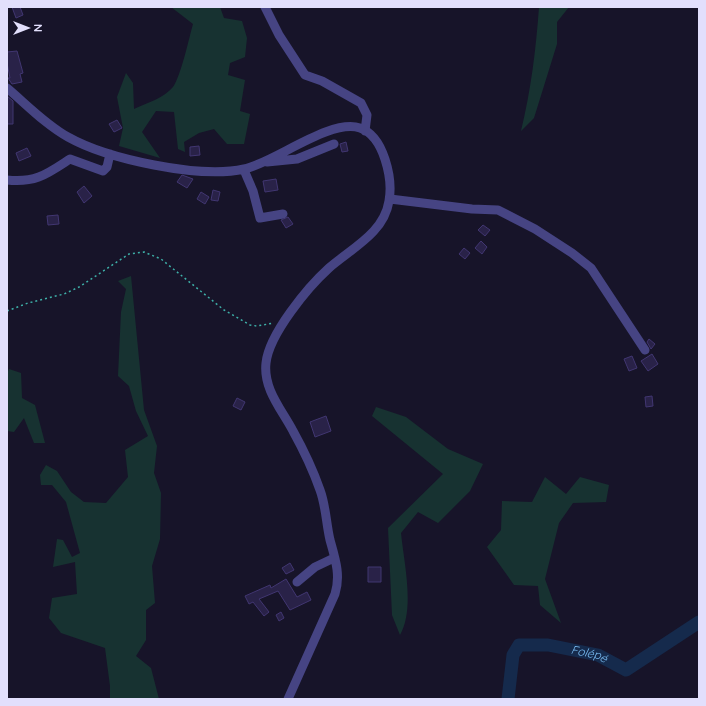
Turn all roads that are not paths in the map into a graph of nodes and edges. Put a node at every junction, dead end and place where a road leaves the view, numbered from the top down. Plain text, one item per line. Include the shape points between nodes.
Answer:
1 (265, 7) edge
2 (7, 88) edge
3 (365, 130) junction
4 (334, 144) dead end
5 (110, 154) junction
6 (261, 163) junction
7 (244, 170) junction
8 (7, 180) edge
9 (390, 199) junction
10 (283, 214) dead end
11 (645, 350) dead end
12 (334, 558) junction
13 (297, 582) dead end
14 (288, 699) edge

1 - 3 street via 278,35 305,75 322,81 360,103 367,115
2 - 5 street via 68,137
3 - 6 street via 354,127 338,128
3 - 9 street via 374,139 387,165 391,185
4 - 6 street via 297,159
5 - 7 street via 180,170
5 - 8 street via 107,167 103,171 70,159 42,177 20,181
6 - 7 street
7 - 10 street via 260,218
9 - 11 street via 498,210 535,229 591,268
9 - 12 street via 384,220 370,236 320,277 300,300 277,334 266,363 274,399 299,442 320,489
12 - 13 street via 315,567
12 - 14 street via 339,578 335,594

